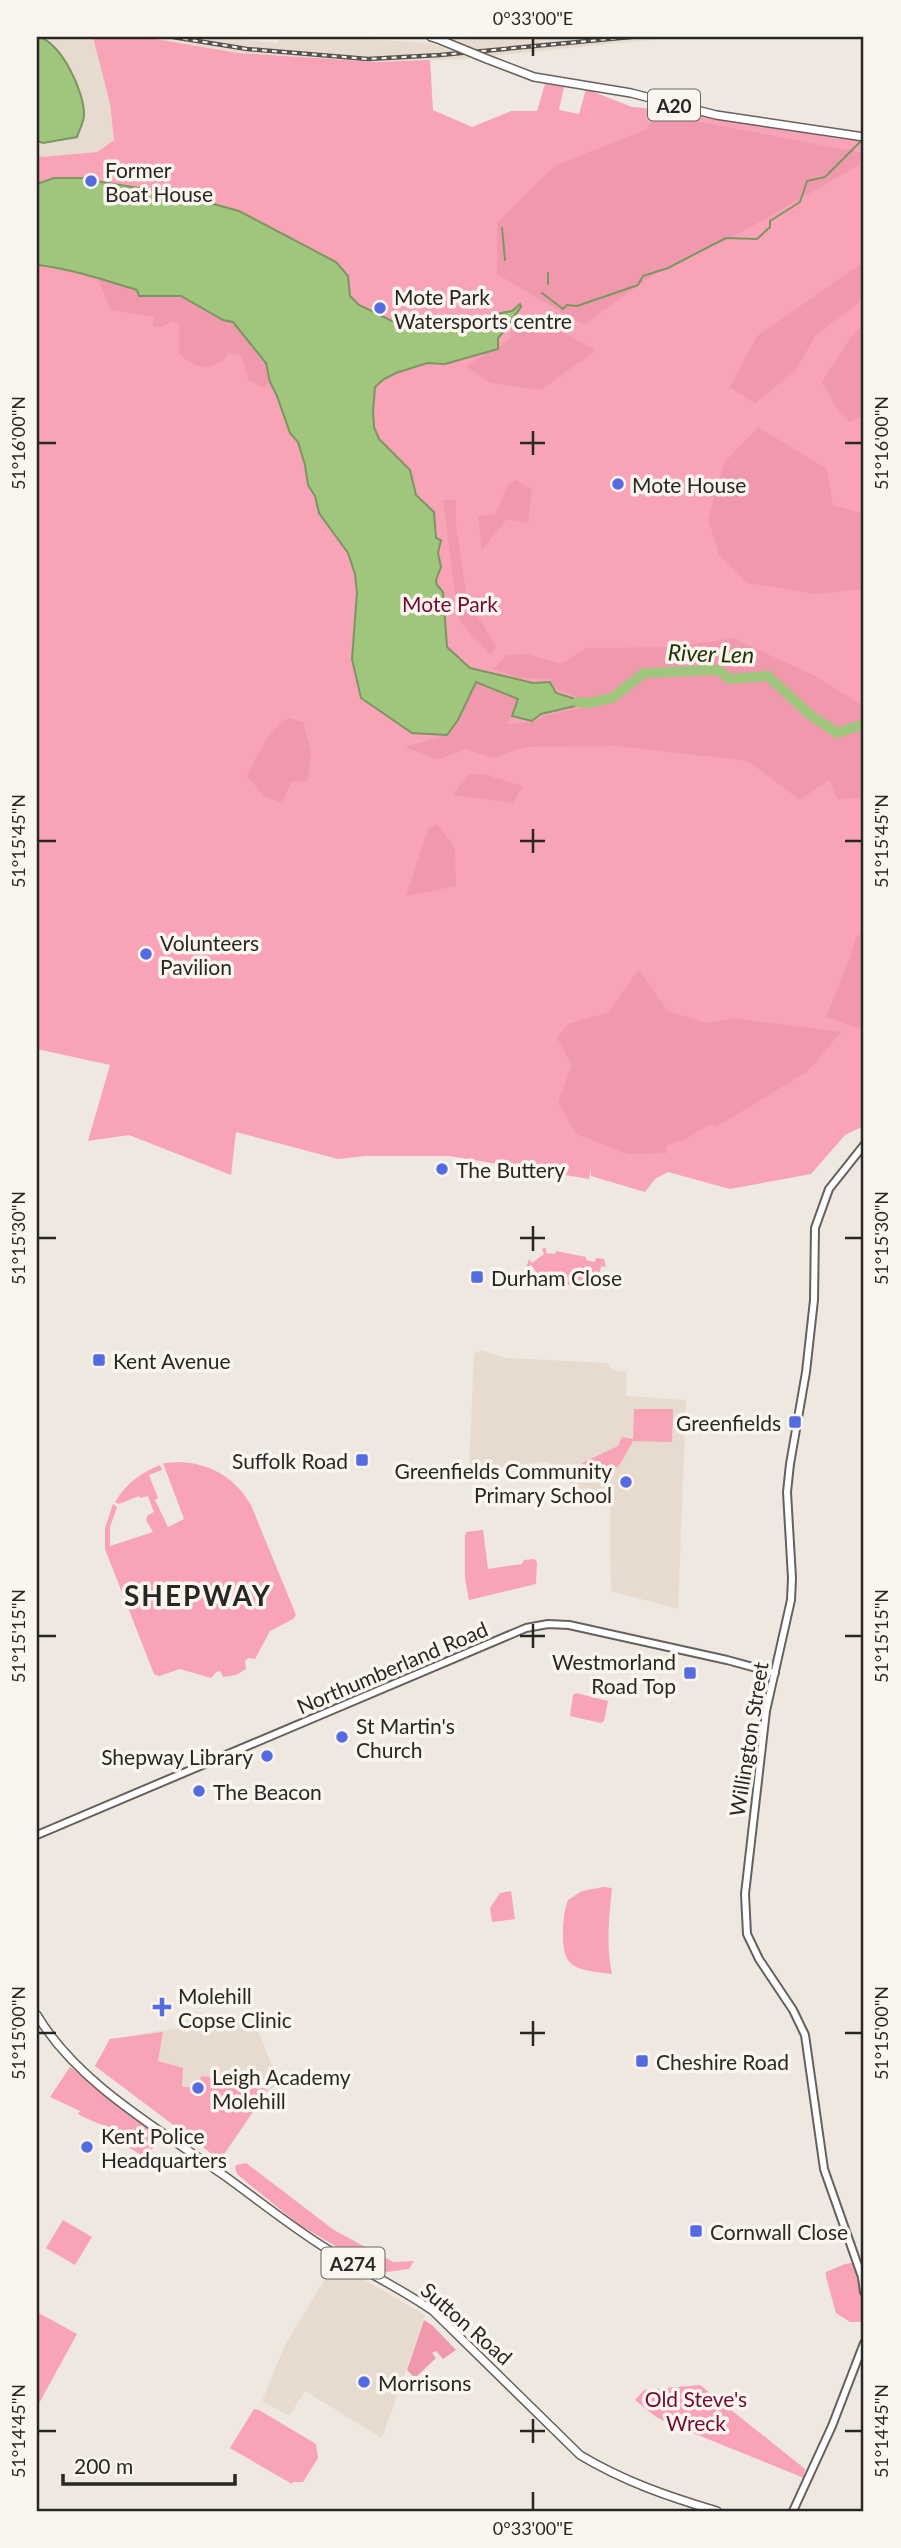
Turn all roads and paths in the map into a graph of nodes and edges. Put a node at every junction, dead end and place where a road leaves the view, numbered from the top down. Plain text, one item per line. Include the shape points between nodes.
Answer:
1 (434, 38) edge
2 (864, 136) edge
3 (864, 1145) edge
4 (775, 1673) junction
5 (37, 1835) edge
6 (37, 2015) edge
7 (864, 2292) edge
8 (864, 2343) edge
9 (718, 2511) edge
10 (793, 2511) edge

1 - 2 main road, A20, bridge via 534,76 631,93 716,115
3 - 4 street, Willington Street via 829,1189 816,1228 813,1312 787,1492 791,1600
4 - 5 street, Northumberland Road via 569,1625 526,1628
4 - 7 street, Willington Street via 765,1711 744,1917 747,1934 805,2035 824,2169
6 - 9 main road, Sutton Road / A274 via 71,2061 121,2102 300,2232 433,2311 580,2455 641,2487
8 - 10 street

